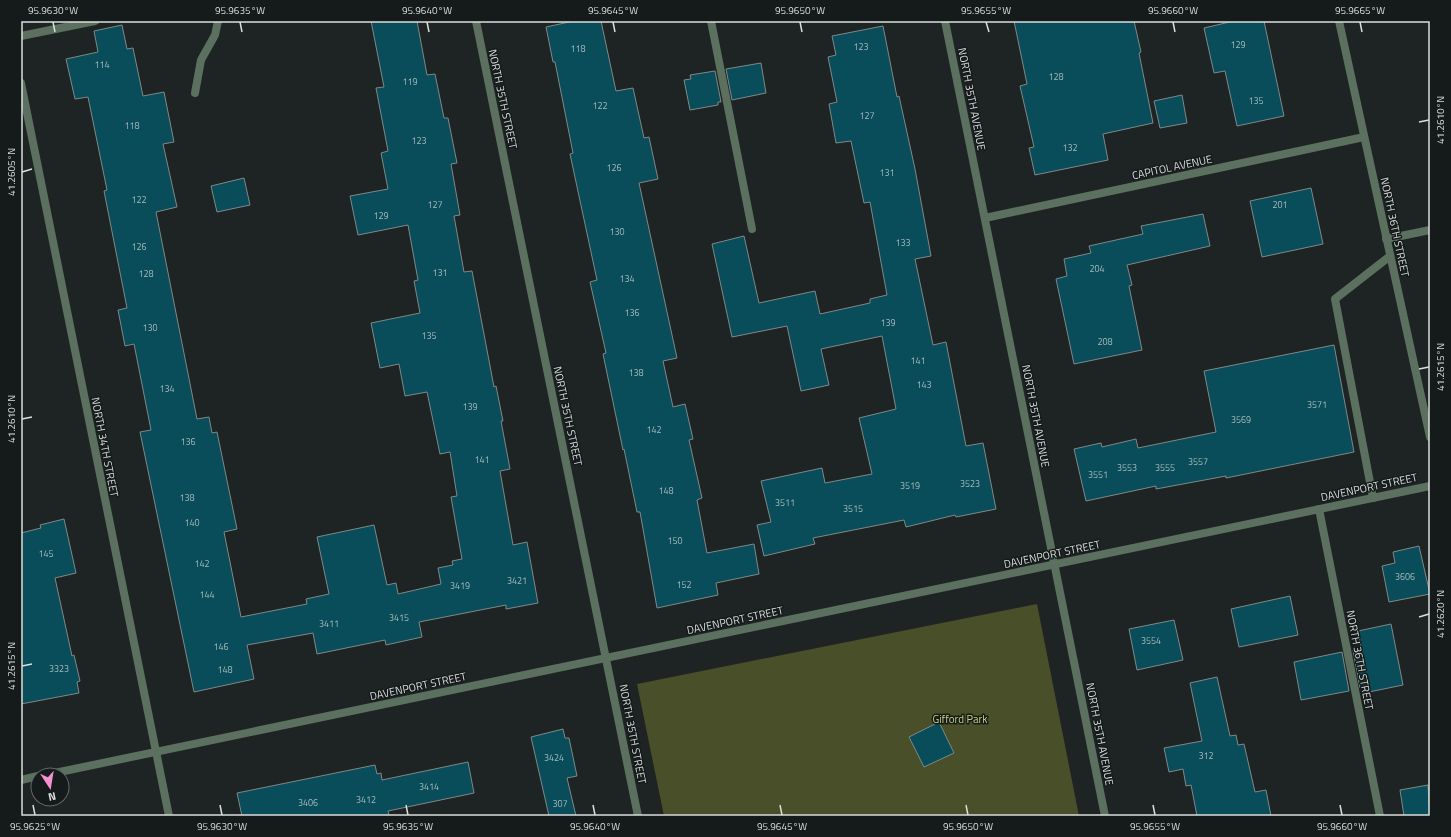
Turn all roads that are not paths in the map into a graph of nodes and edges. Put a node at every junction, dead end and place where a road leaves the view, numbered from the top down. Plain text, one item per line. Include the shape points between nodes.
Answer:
1 (95, 21) edge
2 (218, 21) edge
3 (476, 21) edge
4 (711, 21) edge
5 (945, 21) edge
6 (1339, 21) edge
7 (21, 36) edge
8 (21, 83) edge
9 (195, 93) dead end
10 (1364, 137) junction
11 (985, 218) junction
12 (752, 229) dead end
13 (1430, 230) edge
14 (1386, 239) junction
15 (1390, 256) junction
16 (1430, 437) edge
17 (1430, 486) edge
18 (1373, 498) junction
19 (1319, 509) junction
20 (1054, 564) junction
21 (607, 658) junction
22 (156, 752) junction
23 (70, 770) edge
24 (169, 816) edge
25 (638, 816) edge
26 (1105, 816) edge
27 (1380, 816) edge

1 - 7 street
2 - 9 street via 215,35 201,60
3 - 21 street, NORTH 35TH STREET
4 - 12 street
5 - 11 street, NORTH 35TH AVENUE
6 - 10 street, NORTH 36TH STREET
8 - 22 street, NORTH 34TH STREET
10 - 11 street, CAPITOL AVENUE
10 - 14 street, NORTH 36TH STREET
11 - 20 street, NORTH 35TH AVENUE
13 - 14 street
14 - 15 street, NORTH 36TH STREET
15 - 16 street, NORTH 36TH STREET
15 - 18 street via 1335,299
17 - 18 street, DAVENPORT STREET
18 - 19 street, DAVENPORT STREET
19 - 20 street, DAVENPORT STREET
19 - 27 street, NORTH 36TH STREET
20 - 21 street, DAVENPORT STREET
20 - 26 street, NORTH 35TH AVENUE
21 - 22 street, DAVENPORT STREET
21 - 25 street, NORTH 35TH STREET
22 - 23 street, DAVENPORT STREET
22 - 24 street, NORTH 34TH STREET

